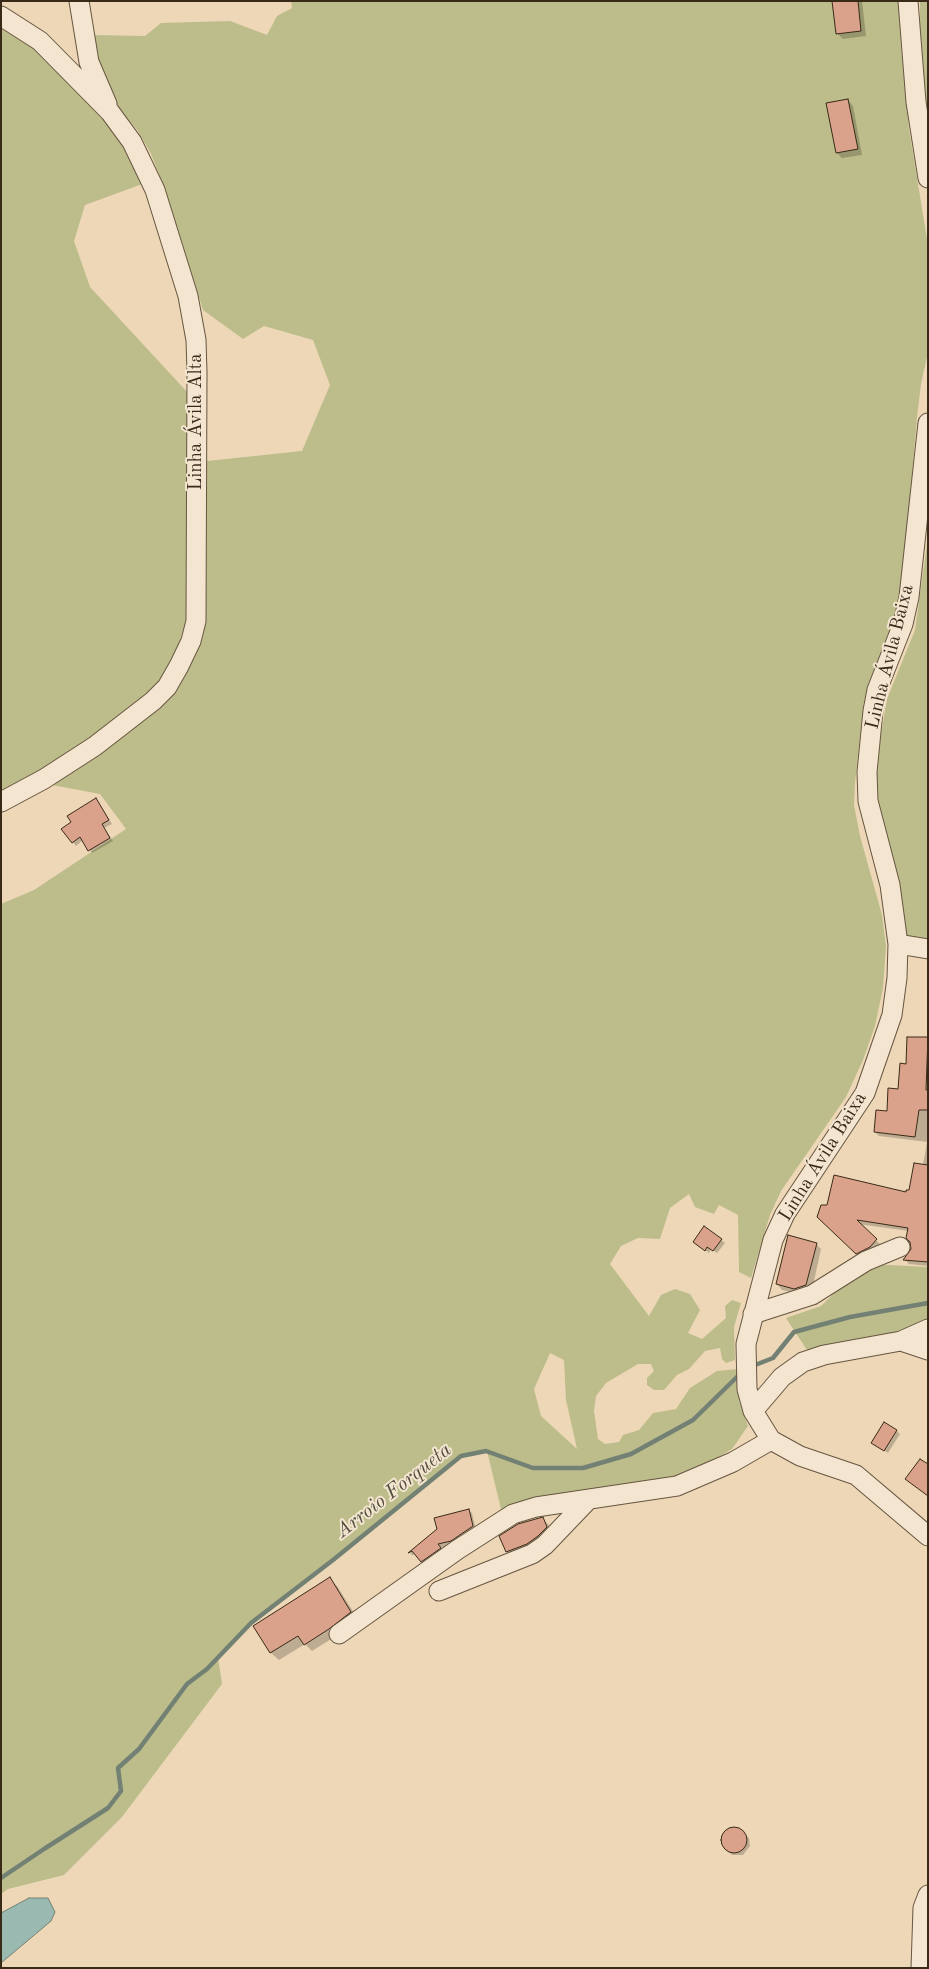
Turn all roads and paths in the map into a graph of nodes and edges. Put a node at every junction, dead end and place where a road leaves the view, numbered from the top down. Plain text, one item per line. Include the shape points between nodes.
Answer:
1 (79, 1) edge
2 (908, 1) edge
3 (1, 16) edge
4 (110, 112) junction
5 (928, 178) edge
6 (928, 423) edge
7 (1, 802) edge
8 (898, 944) junction
9 (928, 950) edge
10 (900, 1247) dead end
11 (753, 1314) junction
12 (928, 1329) edge
13 (901, 1341) junction
14 (928, 1350) edge
15 (753, 1411) junction
16 (771, 1440) junction
17 (589, 1499) junction
18 (928, 1536) edge
19 (439, 1590) dead end
20 (339, 1634) dead end
21 (928, 1895) edge
22 (921, 1968) edge

1 - 4 street via 89,62
2 - 5 street via 916,102
3 - 4 street, Linha Ávila Alta via 40,41
4 - 7 street, Linha Ávila Alta via 132,142 155,190 192,316 197,372 196,621 179,666 154,701 95,746
6 - 8 street, Linha Ávila Baixa via 909,597 903,624 874,704 867,772 868,801 890,885
8 - 9 street
8 - 11 street, Linha Ávila Baixa via 892,1015 868,1086 785,1214 774,1240
10 - 11 street via 866,1261 812,1295
11 - 15 street, Linha Ávila Baixa via 746,1344 746,1389
12 - 13 street
13 - 14 street
13 - 15 street via 803,1362 782,1377
15 - 16 street, Linha Ávila Baixa
16 - 17 street via 733,1462 677,1486
16 - 18 street, Linha Ávila Baixa via 800,1456 856,1475
17 - 19 street via 545,1545 532,1554
17 - 20 street via 513,1514
21 - 22 street via 924,1908

